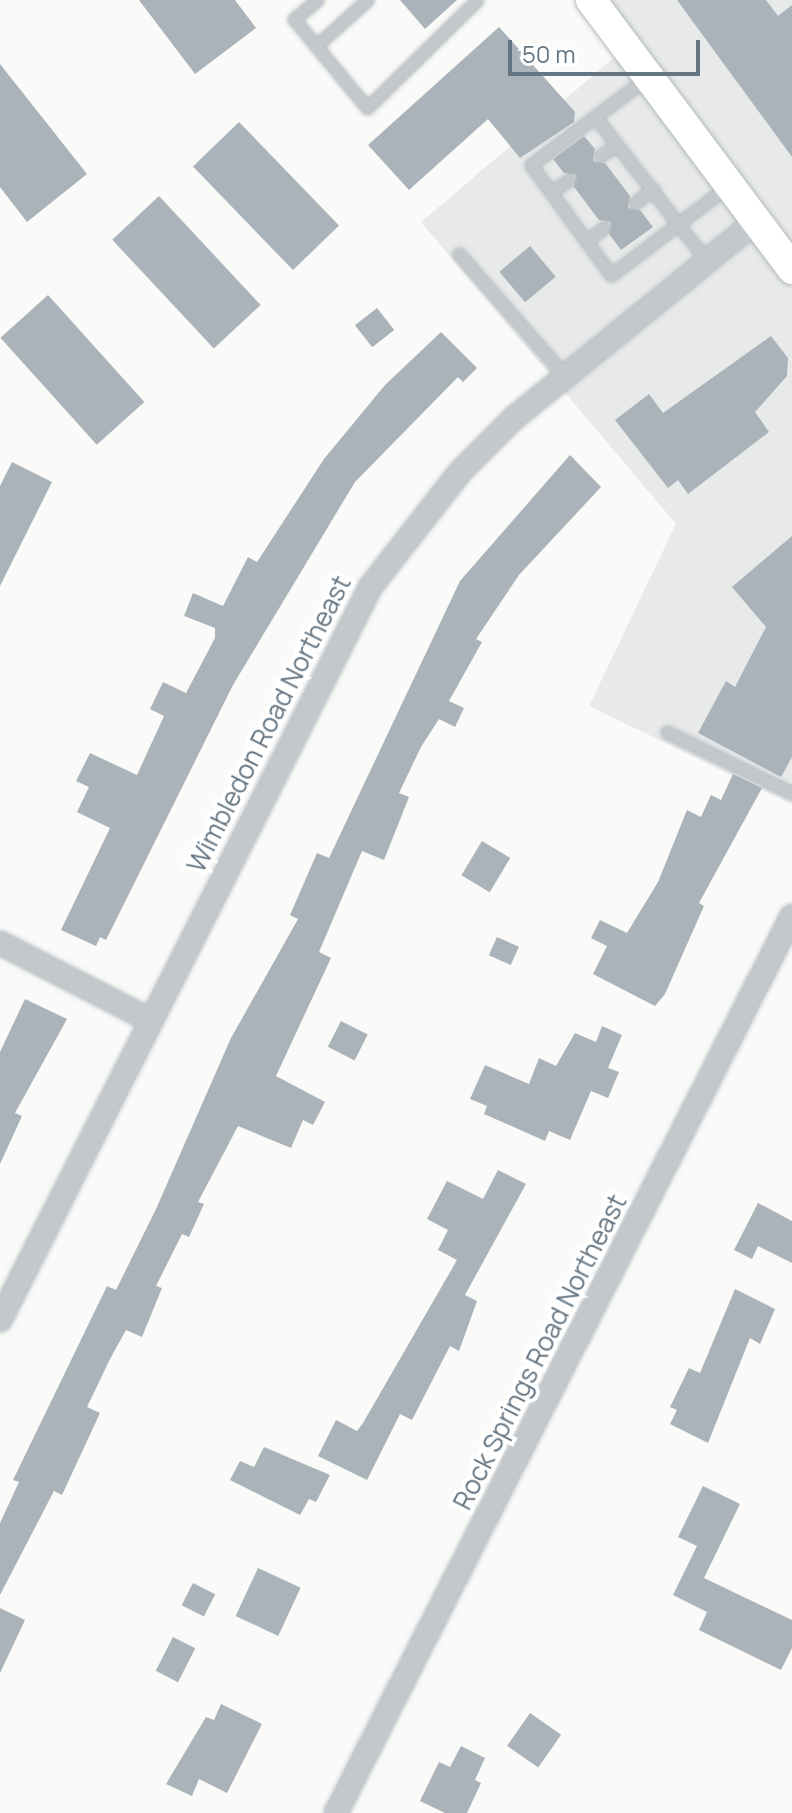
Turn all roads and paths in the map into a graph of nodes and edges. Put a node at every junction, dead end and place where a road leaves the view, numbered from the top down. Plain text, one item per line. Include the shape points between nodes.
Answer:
1 (317, 0) edge
2 (367, 0) edge
3 (477, 0) edge
4 (591, 0) edge
5 (316, 46) junction
6 (648, 77) junction
7 (596, 118) junction
8 (617, 145) junction
9 (600, 156) dead end
10 (569, 180) dead end
11 (729, 186) junction
12 (653, 189) junction
13 (551, 192) junction
14 (635, 203) dead end
15 (756, 221) junction
16 (680, 224) junction
17 (604, 227) dead end
18 (587, 241) junction
19 (459, 254) dead end
20 (707, 261) junction
21 (792, 269) edge
22 (565, 376) junction
23 (667, 732) dead end
24 (792, 793) edge
25 (792, 916) edge
26 (0, 943) edge
27 (150, 1020) junction
28 (0, 1320) edge
29 (336, 1813) edge

1 - 5 lane via 294,19
2 - 5 lane
3 - 5 lane via 367,108
4 - 6 main road
6 - 7 lane
6 - 11 main road
7 - 8 lane
7 - 13 lane via 531,165
8 - 9 lane
8 - 12 lane
10 - 13 lane
11 - 15 main road
11 - 16 lane
12 - 14 lane
12 - 16 lane
13 - 18 lane
15 - 20 street, Wimbledon Road Northeast
15 - 21 main road
16 - 18 lane via 611,275
16 - 20 lane
17 - 18 lane
19 - 22 lane
20 - 22 street, Wimbledon Road Northeast
22 - 27 street, Wimbledon Road Northeast via 460,472 371,586
23 - 24 lane
25 - 29 street, Rock Springs Road Northeast
26 - 27 street
27 - 28 street, Wimbledon Road Northeast

